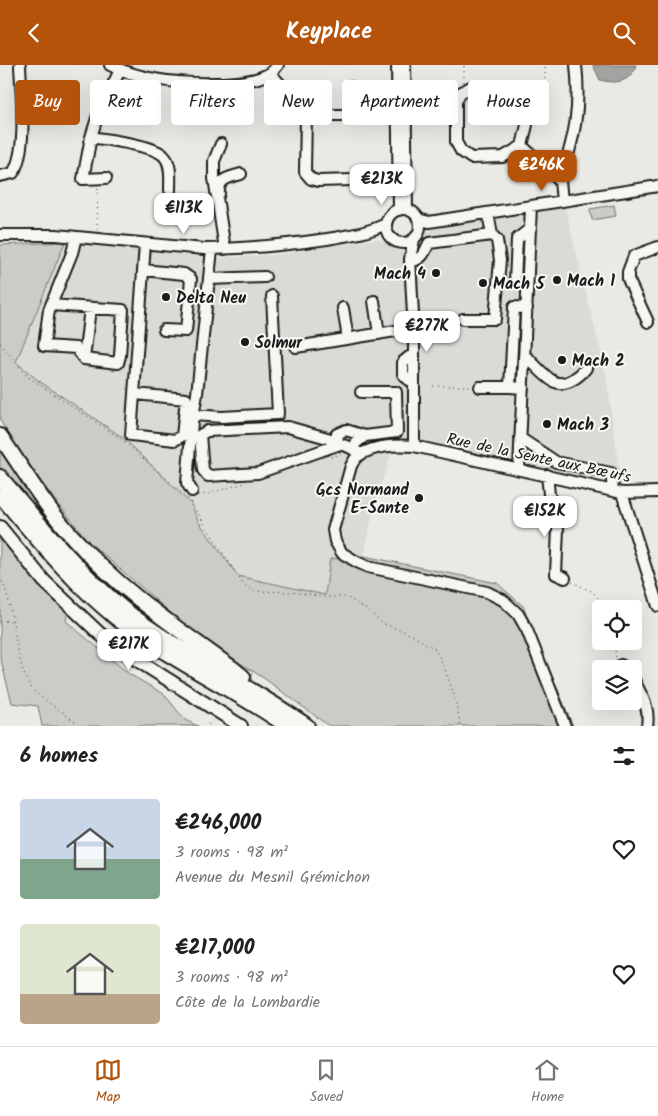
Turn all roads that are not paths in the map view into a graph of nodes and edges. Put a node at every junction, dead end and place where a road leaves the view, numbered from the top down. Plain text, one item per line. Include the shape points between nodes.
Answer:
1 (20, 65) edge
2 (110, 65) edge
3 (278, 65) edge
4 (387, 65) edge
5 (576, 65) edge
6 (120, 70) junction
7 (401, 70) edge
8 (270, 73) junction
9 (276, 80) edge
10 (306, 125) edge
11 (92, 137) junction
12 (220, 144) dead end
13 (522, 146) junction
14 (241, 174) dead end
15 (0, 176) edge
16 (102, 178) road end
17 (353, 180) dead end
18 (560, 181) junction
19 (658, 186) edge
20 (170, 190) dead end
21 (562, 201) junction
22 (531, 206) junction
23 (403, 209) junction
24 (488, 213) junction
25 (418, 219) junction
26 (429, 222) junction
27 (386, 224) junction
28 (531, 228) junction
29 (370, 232) junction
30 (0, 235) edge
31 (492, 235) junction
32 (76, 237) junction
33 (390, 237) junction
34 (412, 238) junction
35 (145, 244) junction
36 (658, 247) edge
37 (212, 249) junction
38 (227, 249) junction
39 (410, 261) junction
40 (143, 270) junction
41 (265, 277) dead end
42 (209, 279) junction
43 (515, 282) dead end
44 (272, 296) dead end
45 (374, 301) dead end
46 (51, 305) junction
47 (90, 308) junction
48 (343, 308) dead end
49 (527, 308) junction
50 (462, 319) dead end
51 (648, 322) dead end
52 (414, 328) junction
53 (164, 330) dead end
54 (378, 334) junction
55 (348, 339) junction
56 (296, 347) dead end
57 (524, 357) junction
58 (84, 359) junction
59 (586, 368) dead end
60 (480, 387) road end
61 (510, 387) junction
62 (523, 388) junction
63 (361, 392) dead end
64 (135, 394) junction
65 (193, 415) junction
66 (354, 431) junction
67 (0, 436) edge
68 (520, 438) junction
69 (369, 442) junction
70 (346, 444) junction
71 (414, 446) junction
72 (361, 454) junction
73 (519, 469) junction
74 (547, 475) junction
75 (0, 477) edge
76 (618, 492) junction
77 (658, 492) edge
78 (190, 494) road end
79 (0, 495) edge
80 (0, 527) edge
81 (565, 578) road end
82 (658, 606) edge
83 (642, 697) edge
84 (270, 701) junction
85 (658, 705) edge
86 (647, 708) junction
87 (242, 726) edge
88 (287, 726) edge
89 (308, 726) edge
90 (565, 726) edge
91 (647, 726) edge

1 - 15 street via 22,139 13,173
2 - 6 street
3 - 8 street
4 - 7 street
5 - 18 street via 578,107 571,147
6 - 8 street via 183,83 234,83
6 - 11 street via 98,115
7 - 23 street
8 - 9 street
10 - 17 street via 305,172 311,179
11 - 16 street via 83,179
11 - 20 street via 153,149 164,157 170,170
12 - 38 street via 214,161 214,178
13 - 13 street via 531,108 524,94 510,87 471,87 460,93 456,102 456,142 461,151 472,158 502,157
13 - 18 street
14 - 38 street via 222,180 219,185
18 - 21 street
19 - 21 street
21 - 22 street
22 - 24 street
22 - 28 street
23 - 25 street
23 - 27 street via 394,212
24 - 26 street
24 - 31 street
25 - 26 street
25 - 34 street
26 - 34 street
27 - 29 street
27 - 33 street
28 - 43 street via 517,239
28 - 49 street
29 - 33 street
29 - 38 street
30 - 32 street
31 - 39 street via 429,243 420,259
31 - 50 street via 497,240 500,260 495,319
32 - 35 street
32 - 46 street
33 - 34 street via 398,243
34 - 39 street
35 - 37 street
35 - 40 street
36 - 51 street via 634,256 628,272 628,279
37 - 38 street
37 - 42 street
39 - 52 street
40 - 53 street via 184,274 191,279 186,331
40 - 64 street
41 - 42 street
42 - 65 street
44 - 65 street via 278,414
45 - 54 street
46 - 47 street
46 - 58 street via 44,346 76,348
47 - 58 street
47 - 58 street via 123,310 120,356 118,363
48 - 55 street
49 - 57 street
49 - 61 street via 514,307
52 - 54 street
52 - 71 street
54 - 55 street
55 - 56 street
57 - 59 street via 554,382 570,381
57 - 62 street
60 - 61 street
61 - 62 street
62 - 68 street
63 - 69 street via 396,392 397,432
64 - 64 street via 131,435 175,440 182,436 186,399
65 - 78 street via 187,483
66 - 69 street
66 - 70 street via 358,437
66 - 70 street via 337,434
67 - 84 highway via 64,527 101,567
68 - 73 street
68 - 76 street via 556,462 611,473
69 - 70 street
69 - 71 street, Rue de la Sente aux Bœufs
69 - 72 street
70 - 70 street via 288,427 207,431 200,435 203,470 208,476 258,473
70 - 72 street
71 - 73 street, Rue de la Sente aux Bœufs
72 - 90 street via 356,456 351,466 333,530 342,553 368,567 487,592 503,600 518,614 527,630
73 - 74 street, Rue de la Sente aux Bœufs
74 - 76 street, Rue de la Sente aux Bœufs
74 - 81 street via 558,529 556,575
75 - 84 highway via 70,558 121,607 176,645
76 - 77 street, Rue de la Sente aux Bœufs
76 - 82 street
79 - 88 highway via 72,577 114,617 171,656
80 - 87 main road via 44,581 100,634
83 - 86 street
84 - 89 highway
85 - 86 street
86 - 91 street

